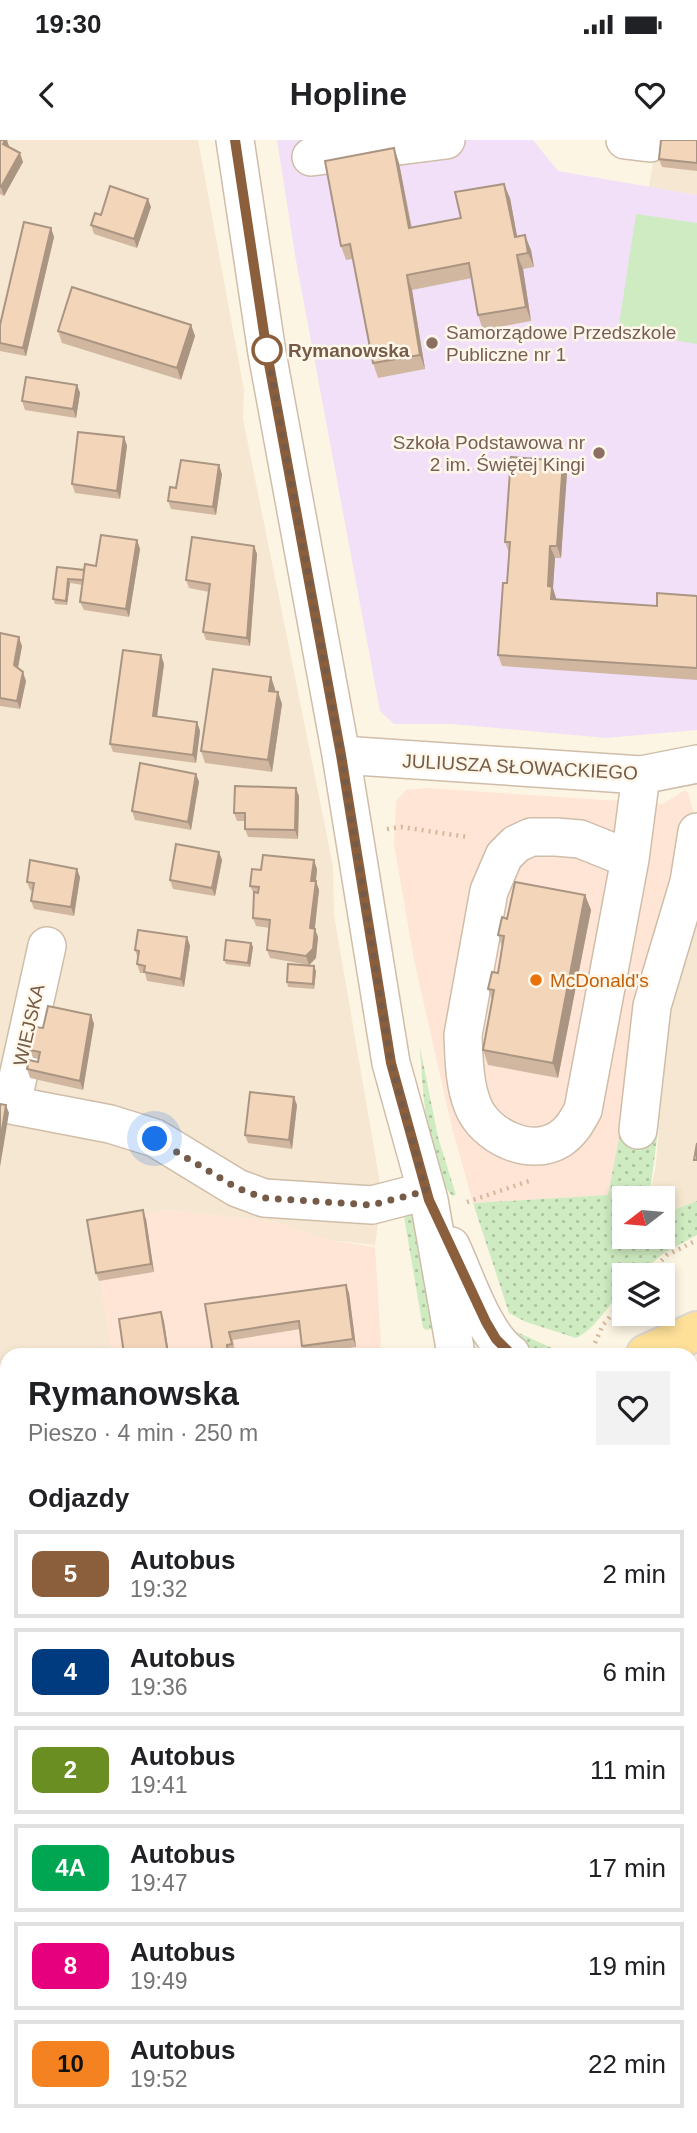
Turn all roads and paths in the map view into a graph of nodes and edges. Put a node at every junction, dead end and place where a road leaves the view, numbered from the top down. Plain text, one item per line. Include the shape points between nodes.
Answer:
1 (235, 140) edge
2 (446, 140) edge
3 (311, 158) dead end
4 (341, 755) junction
5 (697, 764) edge
6 (641, 775) junction
7 (387, 829) dead end
8 (697, 832) edge
9 (468, 837) dead end
10 (629, 859) junction
11 (621, 902) junction
12 (47, 946) dead end
13 (468, 1087) junction
14 (6, 1104) edge
15 (638, 1130) dead end
16 (532, 1180) dead end
17 (428, 1196) junction
18 (467, 1202) dead end
19 (697, 1240) edge
20 (659, 1263) edge
21 (612, 1314) edge
22 (697, 1331) edge
23 (595, 1343) dead end
24 (455, 1348) edge
25 (505, 1348) edge
26 (659, 1348) edge
27 (681, 1348) edge

1 - 4 street via 267,353
2 - 3 street
4 - 6 street, JULIUSZA SŁOWACKIEGO
4 - 17 street via 391,1063
5 - 6 street, JULIUSZA SŁOWACKIEGO
6 - 10 street
7 - 9 path
8 - 15 street via 689,882 652,1006
10 - 11 street
10 - 13 street via 580,839 556,837 531,837 504,856 489,891 463,1035
11 - 13 street via 604,877 573,858 537,859 512,878
11 - 13 street via 583,1110 575,1126 558,1140 541,1145 498,1136 483,1123
12 - 14 street, WIEJSKA
14 - 17 street, WIEJSKA via 110,1124 155,1139 237,1188 264,1198 372,1205
16 - 18 path
17 - 24 street
17 - 25 street via 486,1322
19 - 20 path
21 - 23 path
22 - 26 main road
22 - 27 main road

